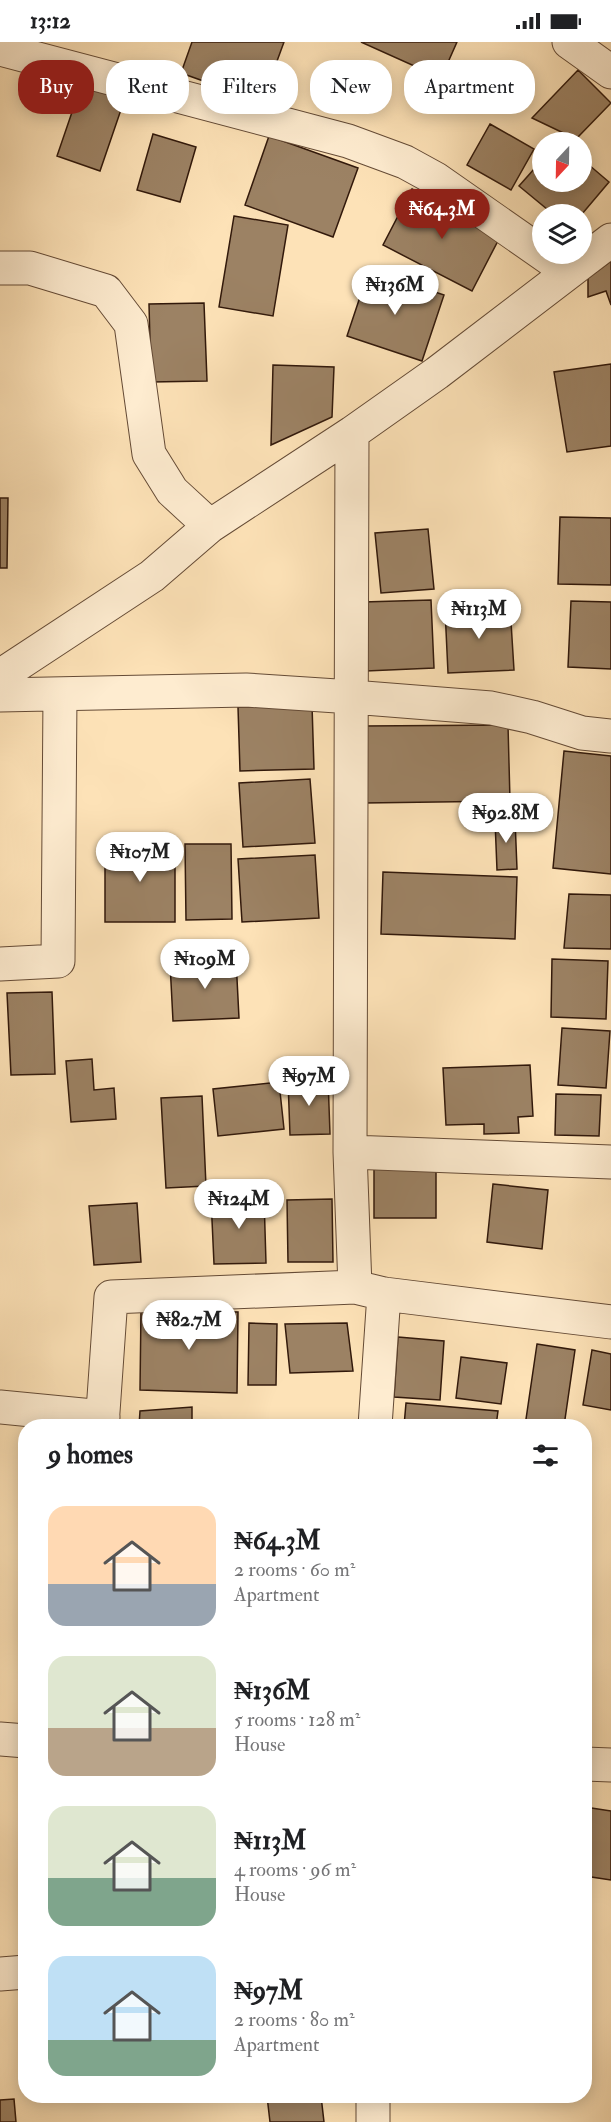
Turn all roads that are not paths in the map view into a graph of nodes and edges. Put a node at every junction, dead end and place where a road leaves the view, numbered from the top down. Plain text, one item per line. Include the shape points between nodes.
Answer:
1 (578, 45) edge
2 (0, 49) edge
3 (611, 72) edge
4 (611, 240) edge
5 (0, 268) edge
6 (569, 272) junction
7 (352, 434) junction
8 (210, 526) junction
9 (0, 676) edge
10 (60, 694) junction
11 (0, 695) edge
12 (352, 697) junction
13 (611, 736) edge
14 (0, 964) edge
15 (350, 1152) junction
16 (611, 1162) edge
17 (369, 1291) junction
18 (611, 1322) edge
19 (0, 1407) edge
20 (82, 1419) edge
21 (103, 1419) edge
22 (375, 1419) edge
23 (0, 1739) edge
24 (18, 1740) edge
25 (592, 1764) edge
26 (611, 1765) edge
27 (18, 1973) edge
28 (0, 1974) edge
29 (373, 2103) edge
30 (373, 2122) edge

1 - 3 street
2 - 6 street via 348,141 405,162 436,179
4 - 6 street
5 - 8 street via 30,268 106,291 131,324 149,454 172,491
6 - 7 street
7 - 8 street
7 - 12 street
8 - 9 street via 152,576
10 - 11 street
10 - 12 street via 246,690
10 - 14 street via 58,961
12 - 13 street via 491,708 582,733
12 - 15 street
15 - 16 street
15 - 17 street
17 - 18 street
17 - 21 street via 111,1297
17 - 22 street
19 - 20 street
23 - 24 street
25 - 26 street
27 - 28 street
29 - 30 street

